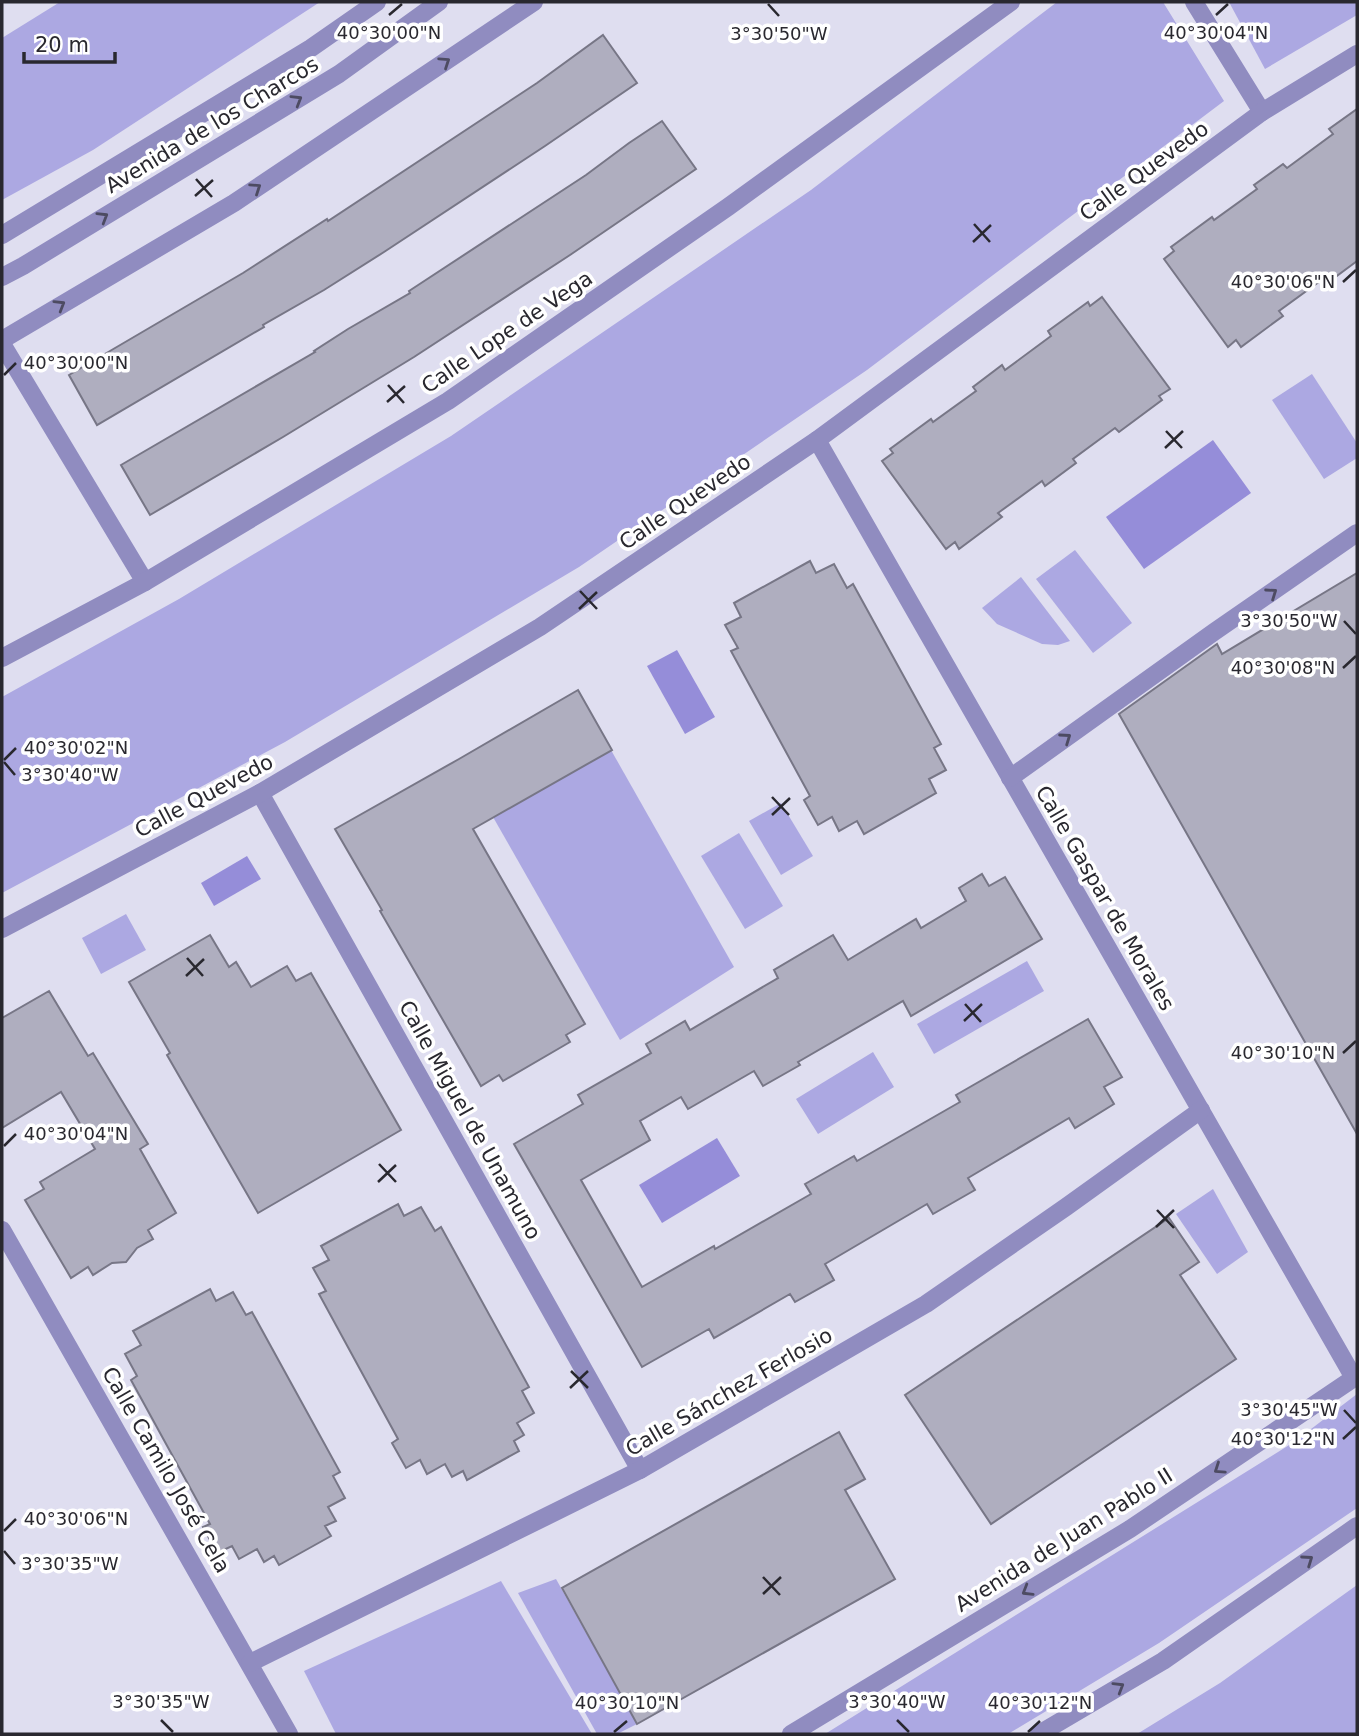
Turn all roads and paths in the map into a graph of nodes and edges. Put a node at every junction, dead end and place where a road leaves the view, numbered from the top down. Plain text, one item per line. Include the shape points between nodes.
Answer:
1 (377, 2) edge
2 (439, 2) edge
3 (534, 2) edge
4 (1011, 2) edge
5 (1194, 2) edge
6 (1357, 54) edge
7 (1262, 113) junction
8 (2, 235) edge
9 (2, 277) edge
10 (2, 342) edge
11 (817, 440) junction
12 (1357, 533) edge
13 (145, 582) junction
14 (2, 658) edge
15 (1010, 778) junction
16 (260, 793) junction
17 (2, 929) edge
18 (1200, 1110) junction
19 (2, 1230) edge
20 (1355, 1377) edge
21 (640, 1470) junction
22 (1357, 1526) edge
23 (250, 1663) junction
24 (289, 1734) edge
25 (791, 1734) edge
26 (1039, 1734) edge

1 - 8 street, Avenida de los Charcos via 311,48
9 -> 2 street, Avenida de los Charcos via 339,74
10 -> 3 street via 234,203
4 - 13 street, Calle Lope de Vega via 728,207 448,401
5 - 7 street
6 - 7 street, Calle Quevedo
7 - 11 street, Calle Quevedo
10 - 13 street
11 - 15 street, Calle Gaspar de Morales
11 - 16 street, Calle Quevedo via 540,627
15 -> 12 street
13 - 14 street, Calle Lope de Vega
15 - 18 street, Calle Gaspar de Morales
16 - 17 street, Calle Quevedo
16 - 21 street, Calle Miguel de Unamuno
18 - 20 street, Calle Gaspar de Morales
18 - 21 street, Calle Sánchez Ferlosio via 926,1304
19 - 23 street, Calle Camilo José Cela
20 -> 25 street, Avenida de Juan Pablo II via 1130,1529
21 - 23 street, Calle Sánchez Ferlosio
26 -> 22 street via 1163,1661
23 - 24 street, Calle Camilo José Cela

